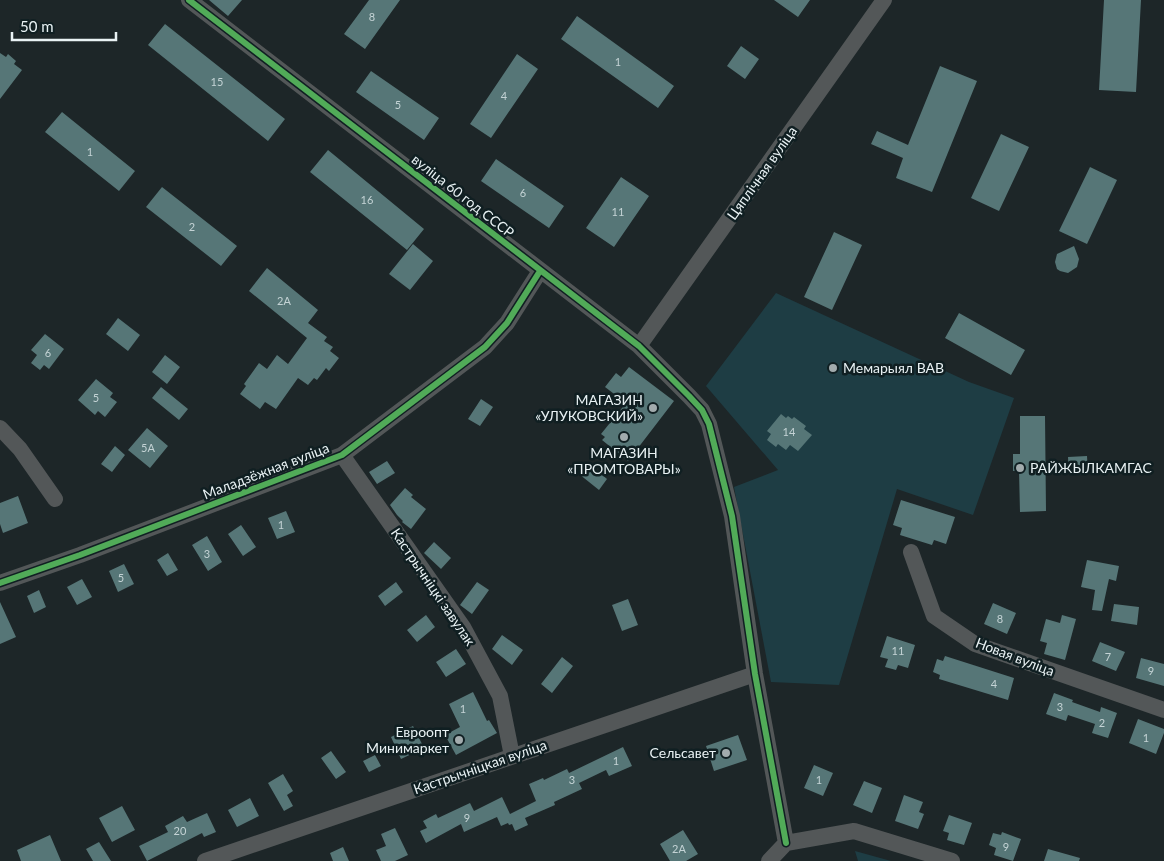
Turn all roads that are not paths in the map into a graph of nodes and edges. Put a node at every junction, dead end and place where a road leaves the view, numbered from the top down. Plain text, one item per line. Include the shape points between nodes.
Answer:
1 (189, 0) edge
2 (884, 0) edge
3 (540, 270) junction
4 (639, 346) junction
5 (0, 428) edge
6 (342, 455) junction
7 (56, 499) dead end
8 (911, 552) dead end
9 (0, 583) edge
10 (755, 674) junction
11 (1164, 710) edge
12 (512, 756) junction
13 (786, 843) junction
14 (206, 861) edge
15 (769, 861) edge
16 (952, 861) edge

1 - 3 street, вуліца 60 год СССР
2 - 4 street, Цяплічная вуліца
3 - 4 street, вуліца 60 год СССР
3 - 6 street, Маладзёжная вуліца via 507,323 485,348
4 - 10 street, вуліца 60 год СССР via 702,410 709,424 732,516
5 - 7 street via 20,449
6 - 9 street, Маладзёжная вуліца
6 - 12 street, Кастрычніцкі завулак via 464,627 500,696
8 - 11 street, Новая вуліца via 934,616 976,644
10 - 12 street, Кастрычніцкая вуліца
10 - 13 street, вуліца 60 год СССР
12 - 14 street, Кастрычніцкая вуліца
13 - 15 street
13 - 16 street via 854,831

